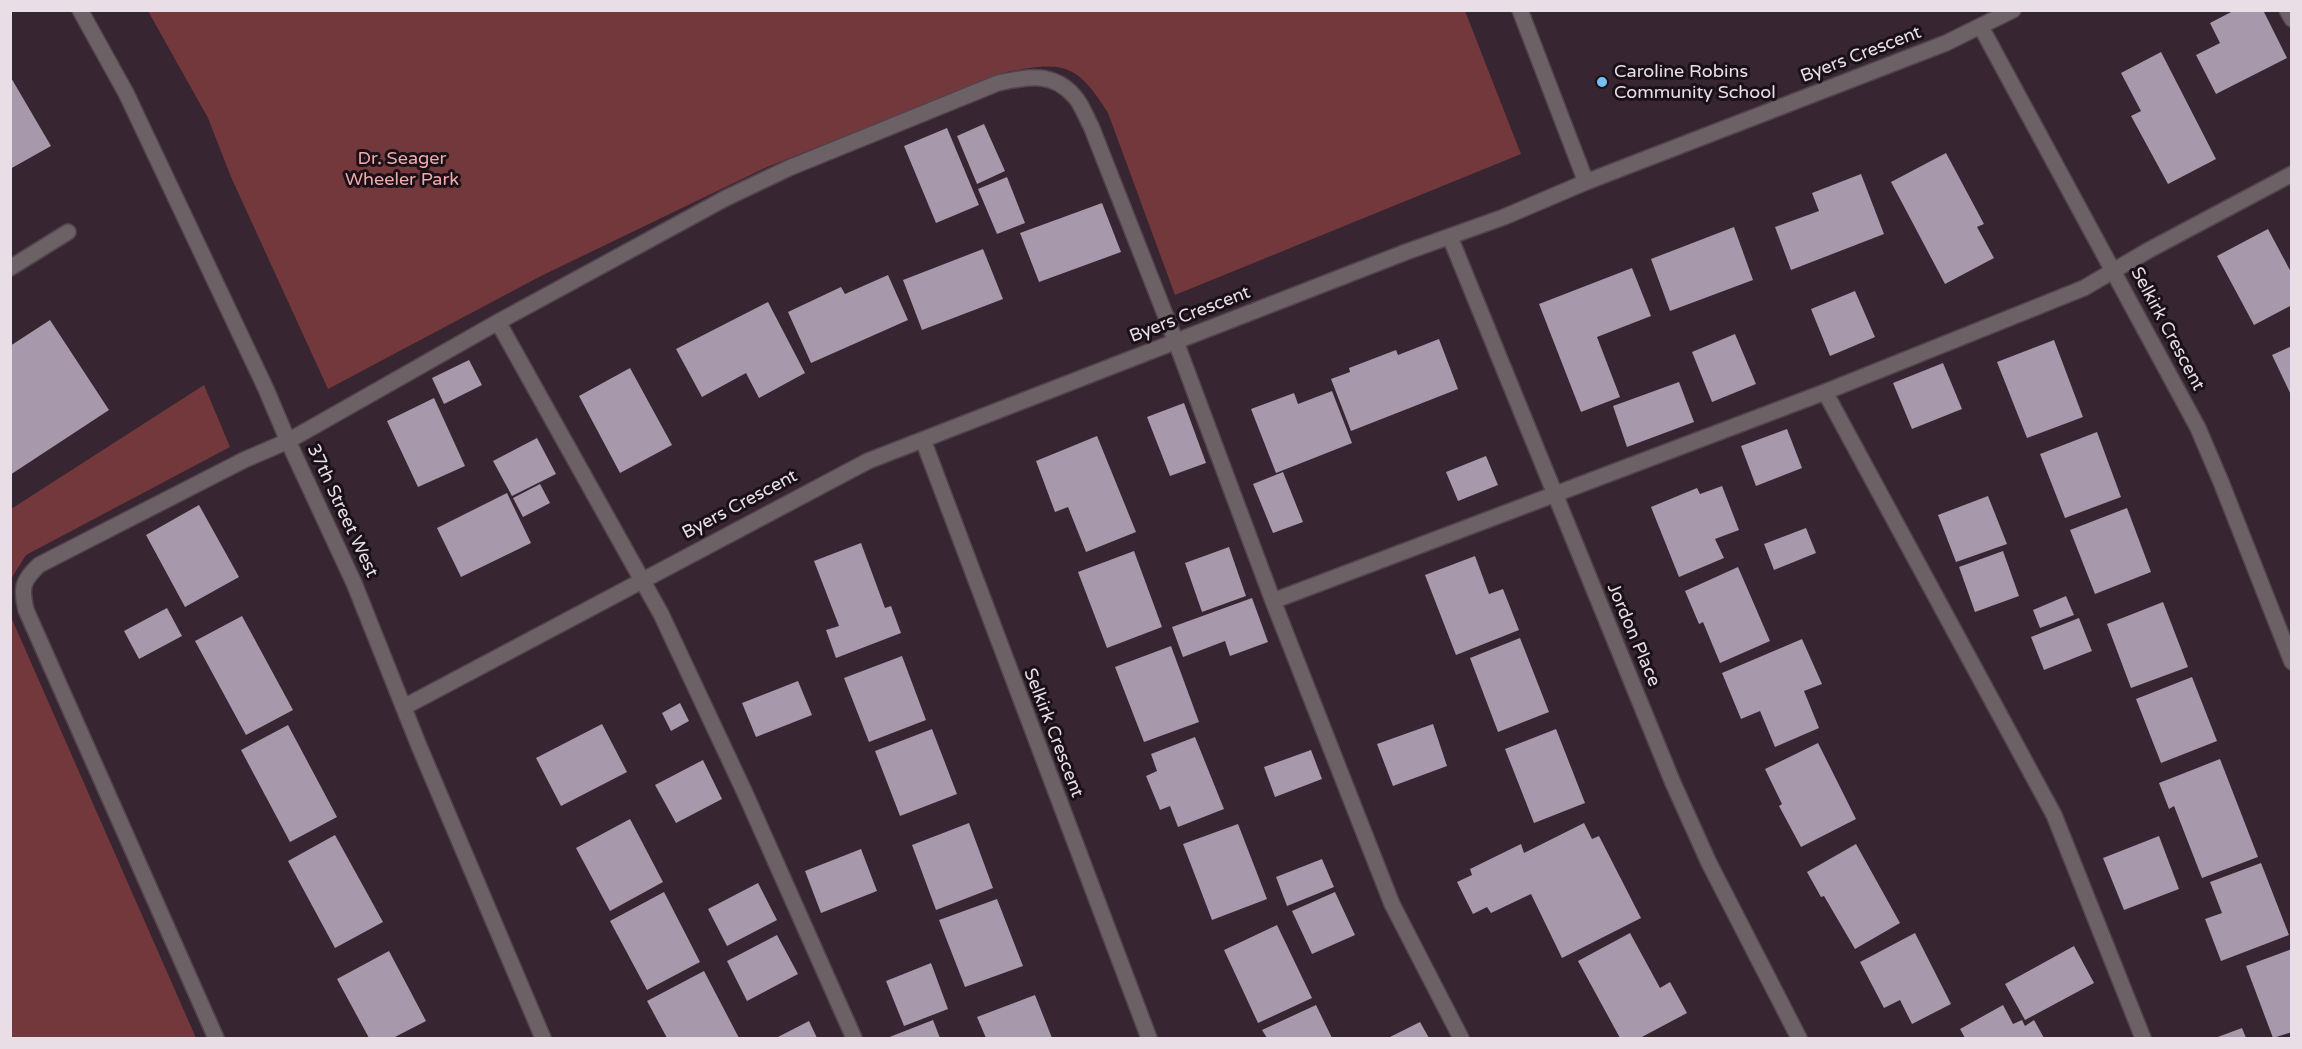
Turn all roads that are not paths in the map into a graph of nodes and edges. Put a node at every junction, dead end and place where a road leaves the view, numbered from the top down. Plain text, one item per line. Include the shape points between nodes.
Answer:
1 (80, 10) edge
2 (1520, 10) edge
3 (2013, 10) edge
4 (2287, 10) edge
5 (2292, 19) edge
6 (1981, 27) junction
7 (2292, 174) edge
8 (1586, 182) junction
9 (68, 232) dead end
10 (1450, 237) junction
11 (10, 268) edge
12 (2113, 271) junction
13 (498, 322) junction
14 (1176, 342) junction
15 (1825, 392) junction
16 (924, 440) junction
17 (288, 441) junction
18 (1554, 495) junction
19 (643, 579) junction
20 (1273, 601) junction
21 (2292, 662) edge
22 (404, 707) junction
23 (216, 1038) edge
24 (543, 1038) edge
25 (854, 1038) edge
26 (1149, 1038) edge
27 (1461, 1038) edge
28 (1799, 1038) edge
29 (2143, 1038) edge

1 - 17 street, 37th Street West via 126,93
2 - 8 street
3 - 6 street, Byers Crescent
4 - 5 street
6 - 8 street, Byers Crescent
6 - 12 street, Selkirk Crescent
7 - 12 street
8 - 10 street, Byers Crescent
9 - 11 street
10 - 14 street, Byers Crescent
10 - 18 street, Jordon Place
12 - 15 street via 2084,288
12 - 21 street, Selkirk Crescent via 2198,428
13 - 14 street via 789,168 998,83 1028,77 1054,80 1076,98 1091,126
13 - 17 street
13 - 19 street
14 - 16 street, Byers Crescent
14 - 20 street
15 - 18 street
15 - 29 street via 2054,815
16 - 19 street, Byers Crescent via 837,476
16 - 26 street, Selkirk Crescent
17 - 22 street, 37th Street West via 354,583
17 - 23 street via 244,459 39,566 26,577 22,593 30,620
18 - 20 street
18 - 28 street, Jordon Place via 1709,863
19 - 22 street, Byers Crescent
19 - 25 street via 745,793
20 - 27 street via 1392,904
22 - 24 street, 37th Street West

